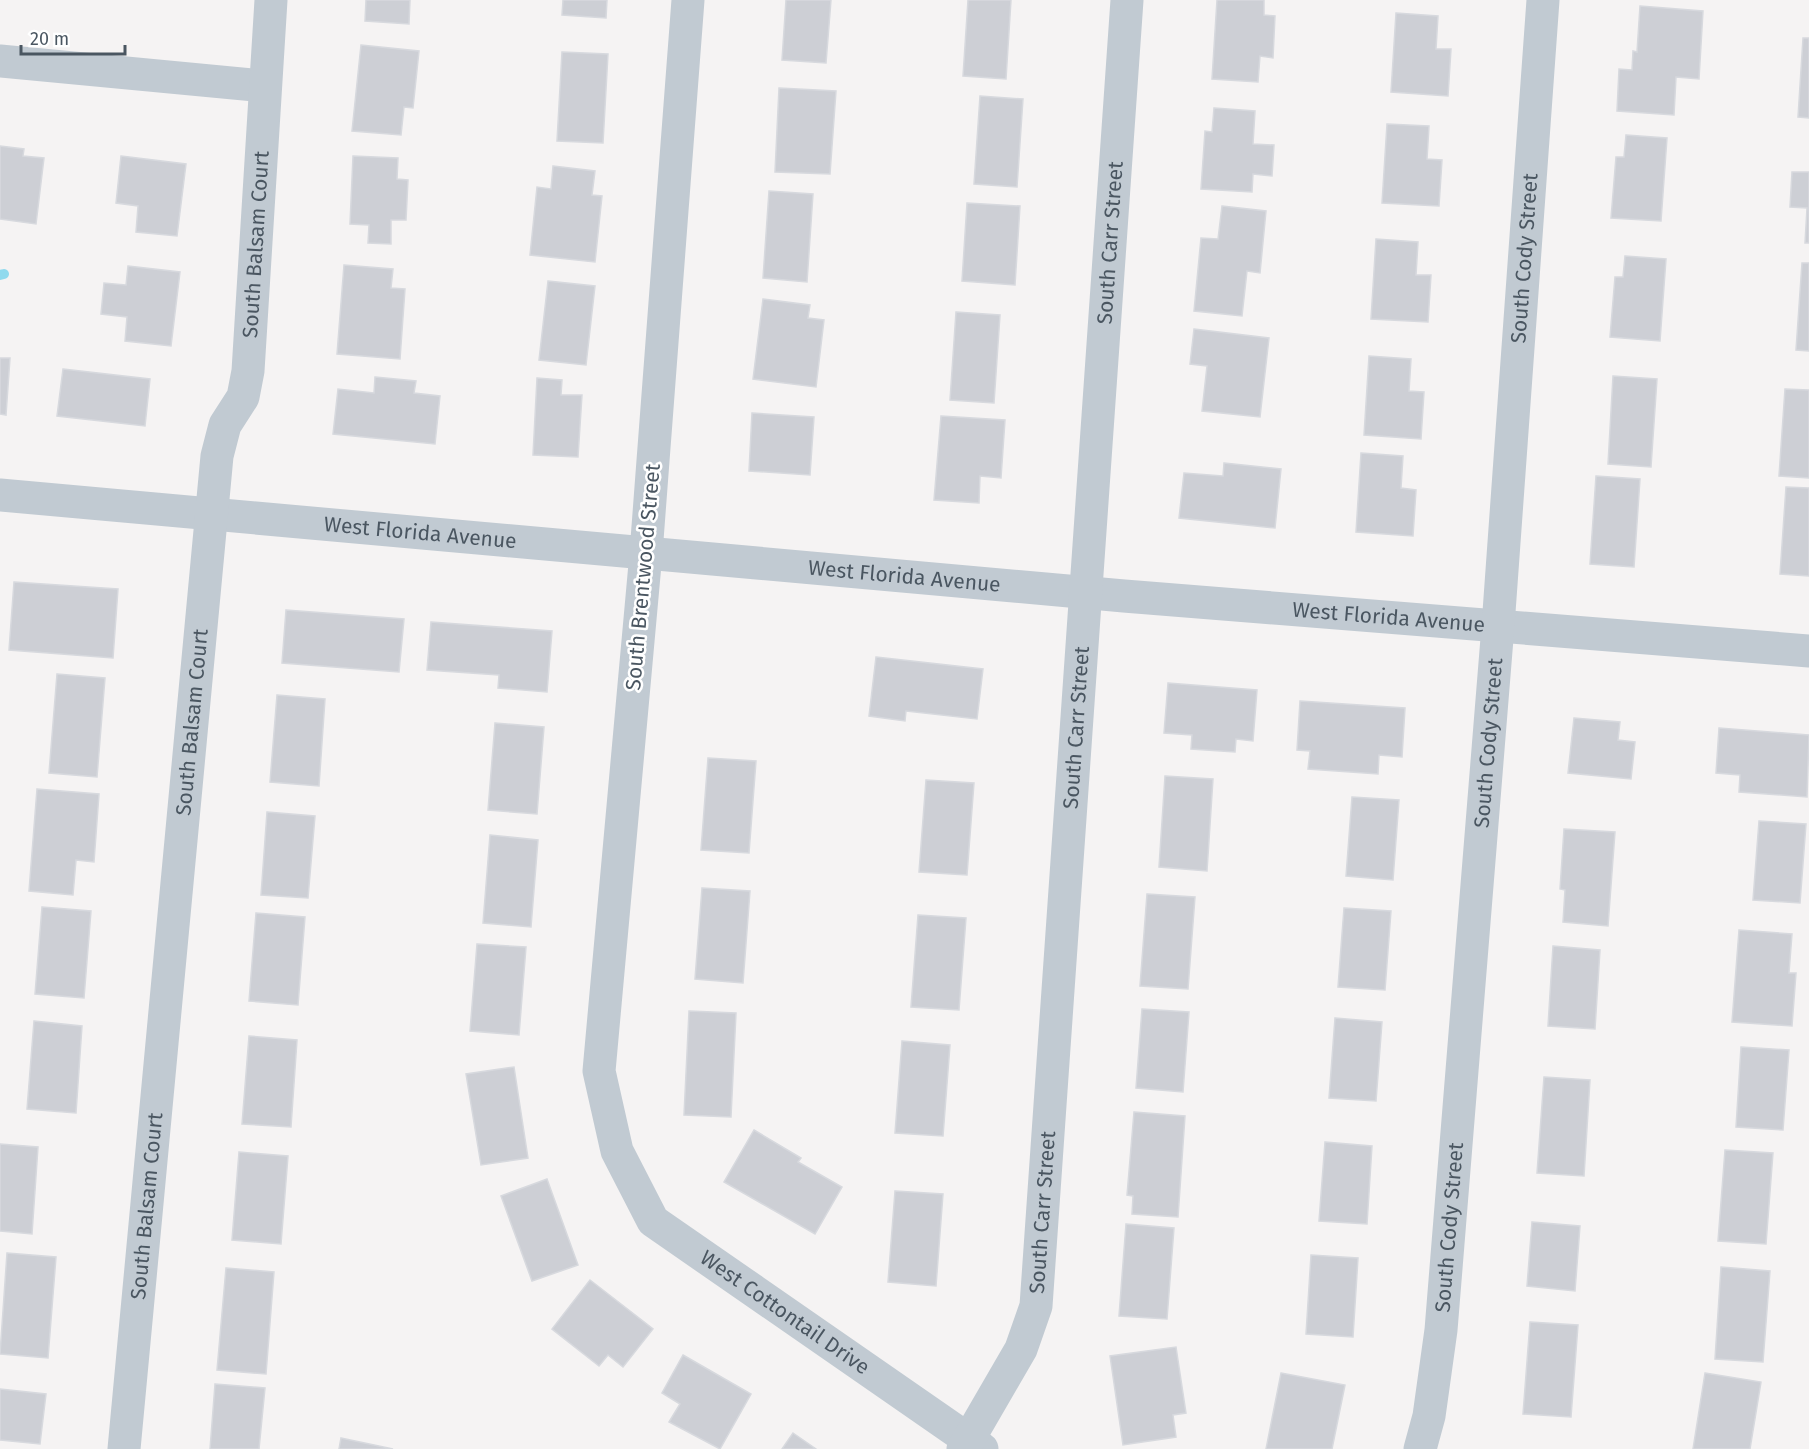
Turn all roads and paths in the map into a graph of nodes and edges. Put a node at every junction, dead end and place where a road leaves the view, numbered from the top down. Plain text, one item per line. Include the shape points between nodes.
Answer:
1 (271, 0) edge
2 (688, 0) edge
3 (1127, 0) edge
4 (1543, 0) edge
5 (0, 61) edge
6 (264, 86) junction
7 (0, 495) edge
8 (211, 516) junction
9 (646, 553) junction
10 (1084, 593) junction
11 (1498, 626) junction
12 (1809, 651) edge
13 (616, 1151) joint
14 (971, 1446) edge
15 (124, 1449) edge
16 (1420, 1449) edge

1 - 6 street, South Balsam Court
2 - 9 street, South Brentwood Street
3 - 10 street, South Carr Street
4 - 11 street, South Cody Street
5 - 6 street
6 - 8 street, South Balsam Court via 248,371 243,397 225,425 217,456
7 - 8 street, West Florida Avenue
8 - 9 street, West Florida Avenue
8 - 15 street, South Balsam Court
9 - 10 street, West Florida Avenue
9 - 13 street, South Brentwood Street via 599,1071
10 - 11 street, West Florida Avenue
10 - 14 street, South Carr Street via 1036,1306 1021,1349
11 - 12 street, West Florida Avenue
11 - 16 street, South Cody Street via 1441,1330 1429,1416
13 - 14 street, West Cottontail Drive via 653,1221

